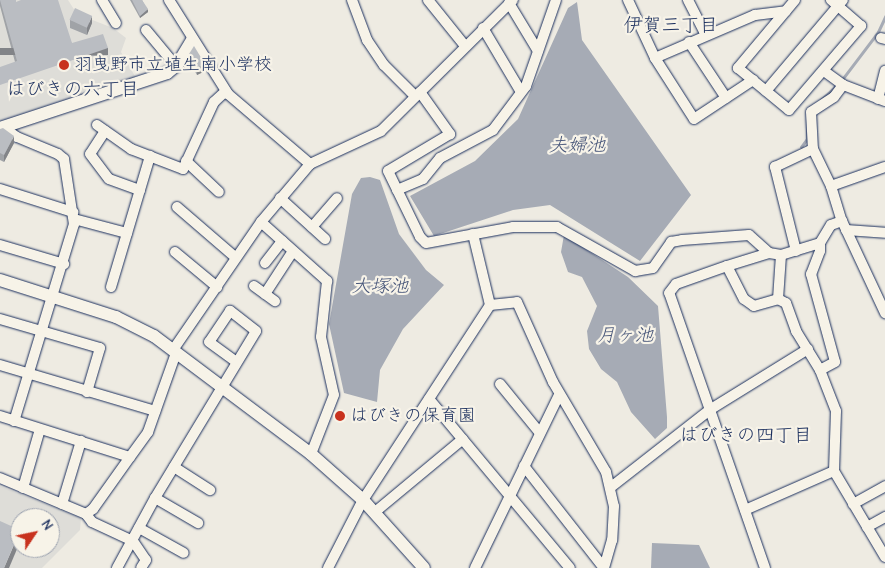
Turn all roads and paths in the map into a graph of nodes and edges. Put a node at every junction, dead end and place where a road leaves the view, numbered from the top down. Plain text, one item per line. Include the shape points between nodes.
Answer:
1 (102, 0) edge
2 (169, 0) edge
3 (352, 0) edge
4 (428, 0) edge
5 (556, 0) edge
6 (642, 0) edge
7 (688, 0) edge
8 (795, 0) edge
9 (511, 1) edge
10 (837, 2) edge
11 (630, 3) edge
12 (786, 11) junction
13 (116, 23) dead end
14 (483, 28) junction
15 (146, 30) dead end
16 (706, 34) junction
17 (192, 40) junction
18 (689, 42) junction
19 (466, 46) junction
20 (538, 51) junction
21 (655, 58) junction
22 (176, 66) junction
23 (824, 71) junction
24 (885, 71) edge
25 (753, 80) junction
26 (842, 85) junction
27 (226, 91) junction
28 (766, 91) junction
29 (521, 92) junction
30 (418, 94) junction
31 (726, 98) junction
32 (882, 100) edge
33 (2, 128) edge
34 (813, 150) junction
35 (150, 156) junction
36 (186, 162) junction
37 (310, 164) junction
38 (885, 167) edge
39 (831, 186) junction
40 (0, 189) edge
41 (140, 190) junction
42 (397, 190) junction
43 (219, 192) dead end
44 (280, 198) junction
45 (337, 198) dead end
46 (177, 207) dead end
47 (73, 216) junction
48 (260, 222) junction
49 (844, 225) junction
50 (312, 227) junction
51 (127, 233) junction
52 (885, 233) edge
53 (473, 234) junction
54 (325, 239) dead end
55 (282, 241) junction
56 (820, 243) junction
57 (0, 245) edge
58 (293, 251) junction
59 (796, 251) junction
60 (175, 252) dead end
61 (769, 253) junction
62 (782, 255) junction
63 (235, 257) junction
64 (265, 263) dead end
65 (64, 264) junction
66 (727, 266) junction
67 (0, 280) edge
68 (254, 286) dead end
69 (111, 287) dead end
70 (216, 287) junction
71 (265, 294) junction
72 (53, 297) junction
73 (778, 299) junction
74 (275, 300) dead end
75 (490, 305) junction
76 (885, 313) edge
77 (0, 319) edge
78 (41, 330) junction
79 (808, 349) junction
80 (174, 352) junction
81 (237, 362) junction
82 (0, 365) edge
83 (820, 370) junction
84 (28, 374) junction
85 (500, 384) dead end
86 (221, 387) junction
87 (87, 392) junction
88 (559, 395) junction
89 (429, 399) junction
90 (711, 409) junction
91 (155, 411) junction
92 (0, 416) edge
93 (14, 421) junction
94 (40, 429) junction
95 (540, 433) junction
96 (463, 439) junction
97 (81, 441) junction
98 (311, 454) junction
99 (130, 457) junction
100 (174, 466) junction
101 (524, 466) junction
102 (834, 471) junction
103 (0, 478) edge
104 (885, 486) edge
105 (610, 487) junction
106 (23, 488) junction
107 (210, 490) dead end
108 (509, 495) junction
109 (155, 498) junction
110 (363, 500) junction
111 (62, 504) junction
112 (853, 504) junction
113 (745, 510) junction
114 (375, 512) junction
115 (86, 514) junction
116 (885, 518) edge
117 (198, 523) dead end
118 (867, 526) junction
119 (139, 528) junction
120 (133, 541) junction
121 (184, 553) dead end
122 (885, 557) edge
123 (118, 568) edge
124 (142, 568) edge
125 (328, 568) edge
126 (424, 568) edge
127 (475, 568) edge
128 (570, 568) edge
129 (604, 568) edge
130 (765, 568) edge

1 - 13 street
2 - 17 street
3 - 30 street via 367,40 384,65
4 - 19 street
5 - 20 street
6 - 11 street
7 - 16 street
8 - 12 street
9 - 14 street
9 - 20 street
10 - 23 street via 861,26
10 - 28 street
11 - 21 street
12 - 16 street via 755,16
12 - 25 street via 738,68
14 - 19 street
14 - 29 street
15 - 22 street
16 - 18 street
17 - 22 street
17 - 27 street
18 - 21 street
18 - 31 street
19 - 30 street
20 - 29 street
21 - 31 street via 694,119
22 - 33 street via 154,78
23 - 26 street
23 - 28 street via 789,110
24 - 32 street
25 - 28 street
25 - 31 street
26 - 32 street
26 - 34 street via 834,97 811,112
27 - 36 street via 214,102
27 - 37 street
29 - 42 street via 493,130 440,158 423,179
30 - 37 street via 380,131
30 - 42 street via 450,134 388,171
33 - 47 street via 64,159
34 - 39 street
34 - 59 street via 775,167
35 - 36 street via 183,169
35 - 41 street
35 - 41 street via 131,149 101,128 90,154 109,179
36 - 43 street
37 - 44 street
38 - 39 street
39 - 49 street
40 - 47 street
41 - 51 street
42 - 53 street via 426,243
44 - 48 street
44 - 50 street
45 - 50 street
46 - 63 street
47 - 51 street
47 - 65 street
48 - 55 street
48 - 63 street
49 - 52 street
49 - 56 street via 831,225
49 - 76 street
50 - 54 street
51 - 69 street
53 - 61 street via 513,227 558,227 635,271 653,268 671,242 682,240 749,235
53 - 75 street
55 - 58 street
55 - 64 street
56 - 59 street
56 - 83 street via 811,274 836,362
57 - 65 street
58 - 71 street
58 - 98 street via 327,281 321,337 334,394
59 - 62 street
60 - 70 street
61 - 62 street
61 - 66 street
62 - 73 street
63 - 70 street
65 - 72 street
66 - 73 street via 744,299 754,306
66 - 90 street via 676,284 669,293
67 - 72 street
68 - 71 street
70 - 80 street
71 - 74 street
72 - 78 street
72 - 80 street via 136,326
73 - 79 street via 786,303 796,331
75 - 88 street via 517,302
75 - 89 street
77 - 78 street
78 - 84 street
78 - 87 street via 100,348
79 - 83 street
79 - 90 street
80 - 86 street
80 - 91 street
81 - 81 street via 256,331 230,311 209,342
81 - 86 street
82 - 84 street
83 - 102 street via 836,411
84 - 87 street
84 - 93 street
85 - 95 street
86 - 98 street
86 - 100 street
87 - 91 street
88 - 95 street
88 - 105 street via 599,457
89 - 96 street
89 - 110 street
90 - 105 street
90 - 113 street
91 - 99 street via 148,432
92 - 93 street
93 - 94 street
94 - 97 street
94 - 106 street
95 - 101 street
96 - 108 street
96 - 114 street
97 - 99 street
97 - 111 street
98 - 110 street
99 - 115 street via 93,510
100 - 107 street
100 - 109 street
101 - 108 street
101 - 129 street
102 - 112 street
102 - 113 street
103 - 106 street
104 - 112 street
105 - 129 street via 614,506 612,540
106 - 111 street
108 - 127 street
108 - 128 street
109 - 117 street
109 - 119 street
110 - 114 street
110 - 125 street
111 - 115 street
112 - 118 street
113 - 130 street
114 - 126 street
115 - 120 street via 92,522
116 - 118 street
118 - 122 street
119 - 120 street
119 - 121 street
120 - 123 street
120 - 124 street via 146,560

